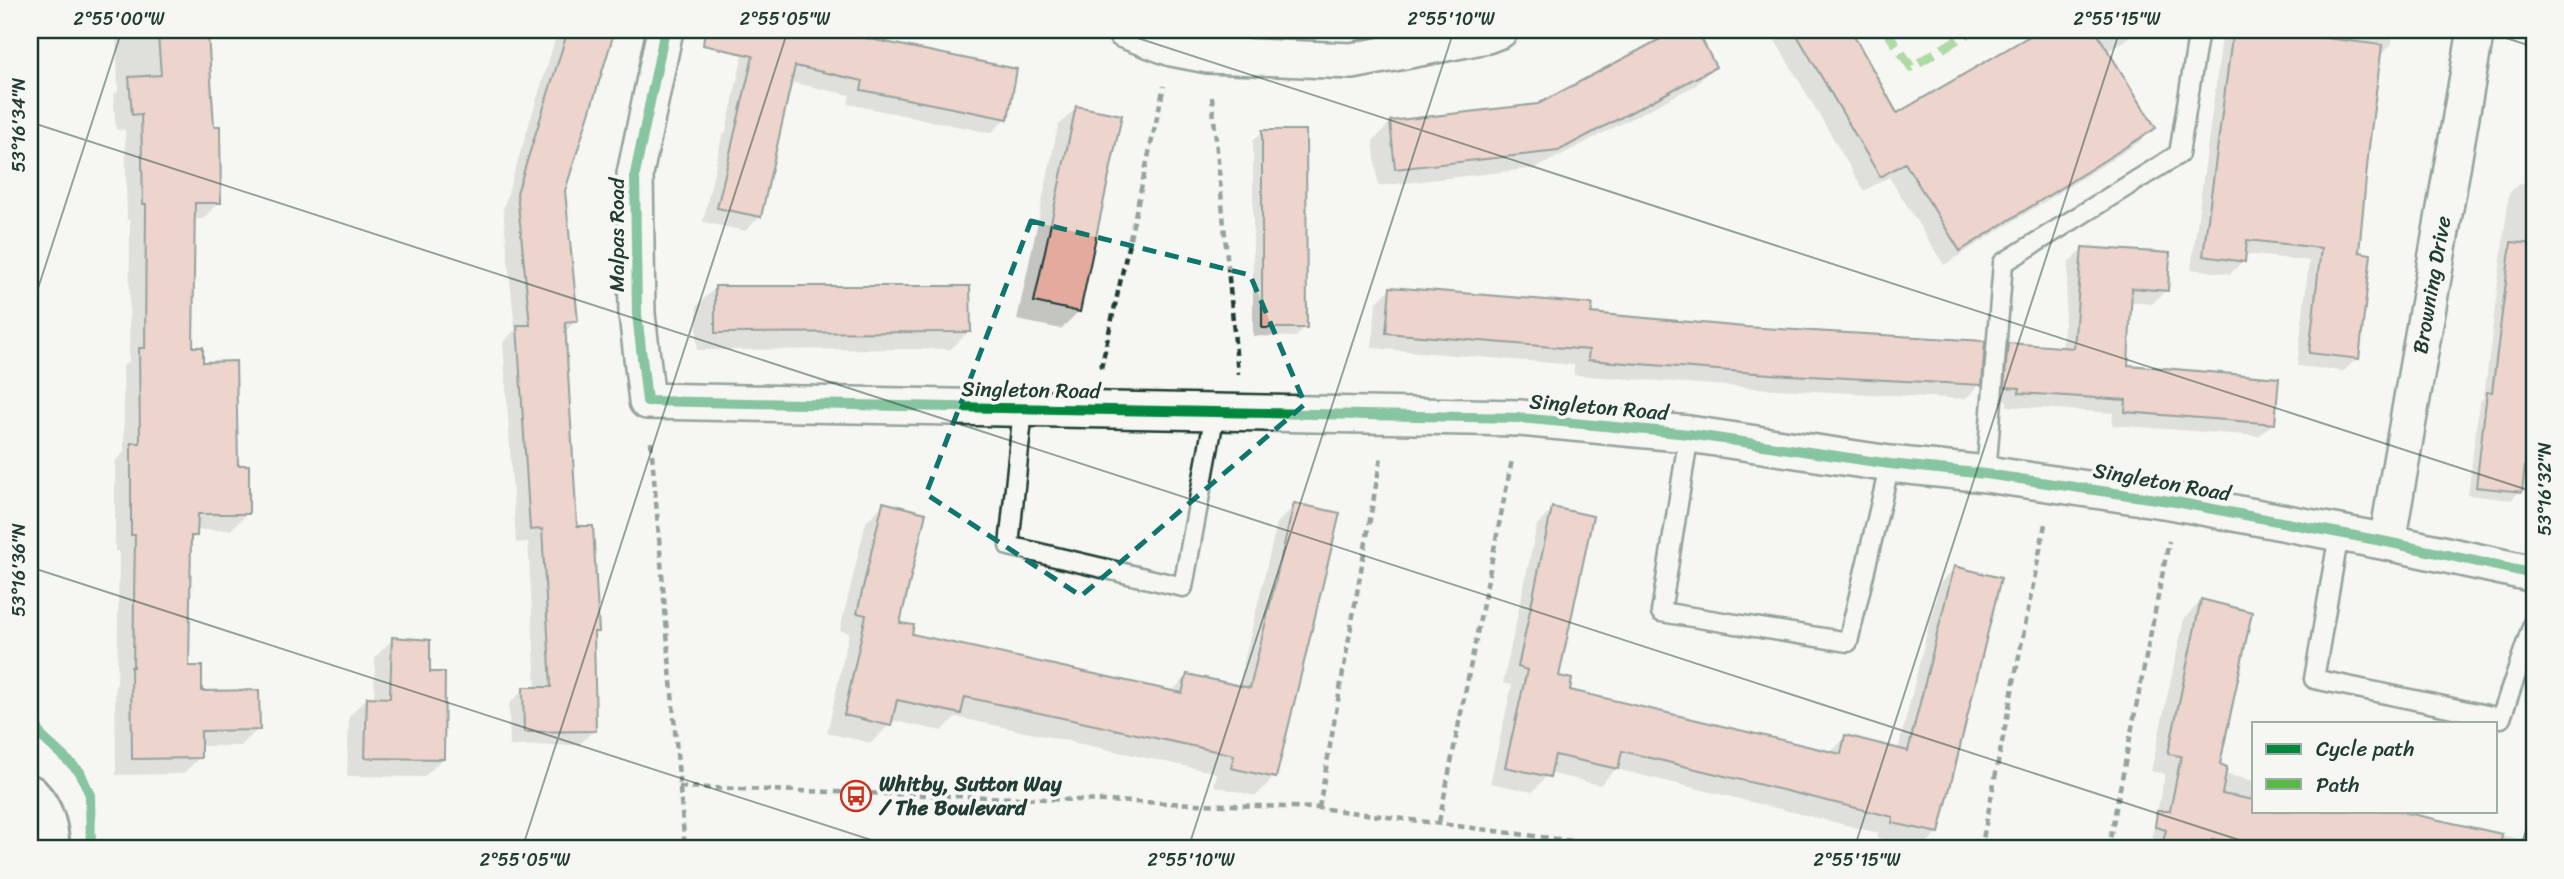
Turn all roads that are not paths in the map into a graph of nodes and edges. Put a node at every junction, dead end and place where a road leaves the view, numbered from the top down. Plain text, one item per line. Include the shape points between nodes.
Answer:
1 (665, 30) edge
2 (1124, 30) edge
3 (1500, 30) edge
4 (2199, 30) edge
5 (2476, 30) edge
6 (647, 401) joint
7 (1023, 409) junction
8 (1228, 413) junction
9 (1689, 434) junction
10 (1890, 464) junction
11 (1986, 474) junction
12 (2339, 534) junction
13 (2387, 542) junction
14 (2534, 574) edge
15 (2534, 621) edge
16 (30, 795) edge
17 (50, 849) edge

1 - 6 street, Malpas Road via 635,174 636,314
2 - 3 street via 1172,48 1208,55 1352,61
4 - 11 lane via 2179,154 2003,263
5 - 13 street, Browning Drive
6 - 7 street, Singleton Road
7 - 8 street, Singleton Road
7 - 8 lane via 1009,546 1183,587
8 - 9 street, Singleton Road via 1520,418
9 - 10 street, Singleton Road
9 - 10 lane via 1661,612 1848,642
10 - 11 street, Singleton Road
11 - 12 street, Singleton Road via 2176,502
12 - 13 street, Singleton Road
12 - 15 lane via 2314,679 2501,718
13 - 14 street, Singleton Road
16 - 17 main road via 48,825

